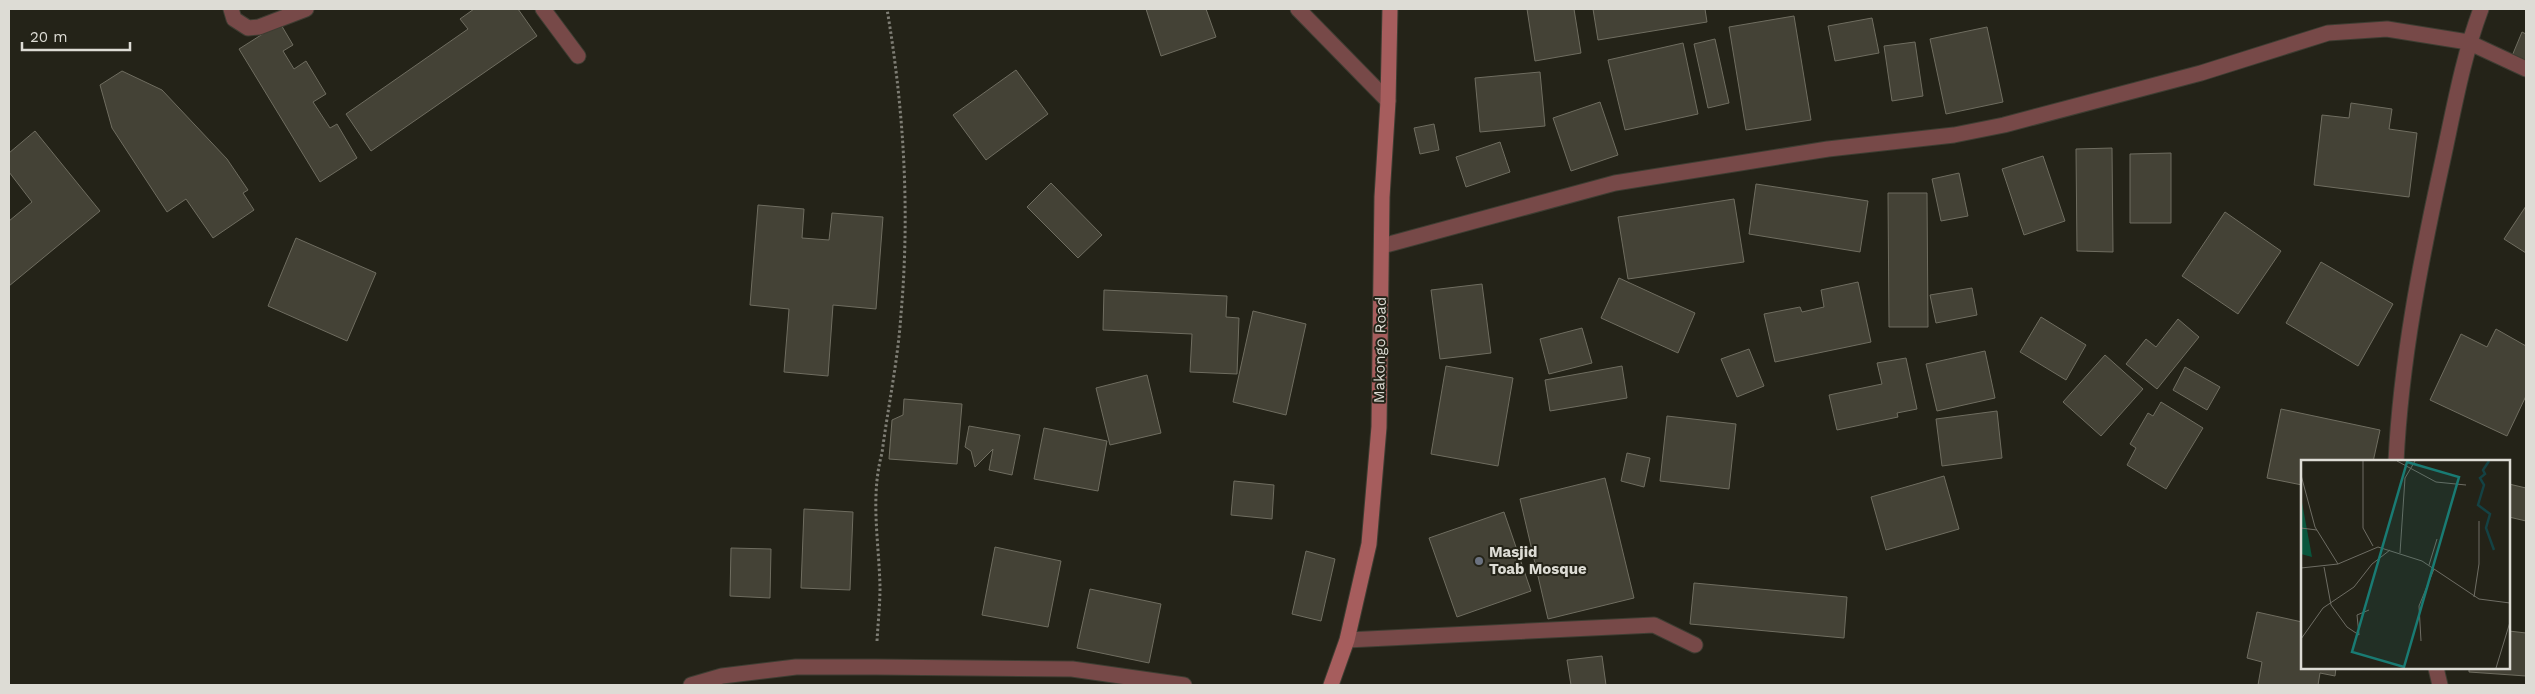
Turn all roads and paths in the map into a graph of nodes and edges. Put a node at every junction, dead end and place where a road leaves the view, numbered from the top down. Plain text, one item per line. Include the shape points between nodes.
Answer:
1 (231, 9) edge
2 (306, 9) edge
3 (544, 9) edge
4 (887, 9) edge
5 (1298, 9) edge
6 (1390, 9) edge
7 (2481, 9) edge
8 (2468, 42) junction
9 (578, 56) dead end
10 (2526, 69) edge
11 (1388, 102) junction
12 (1382, 246) junction
13 (2396, 460) edge
14 (1347, 640) junction
15 (1695, 645) dead end
16 (876, 667) junction
17 (2436, 669) edge
18 (691, 685) edge
19 (1184, 685) edge
20 (1331, 685) edge
21 (2440, 685) edge

1 - 2 street via 234,18 248,28 259,28
3 - 9 street
4 - 16 path via 898,71 906,202 901,314 874,500 880,588
5 - 11 street
6 - 11 street, Makongo Road
7 - 8 street
8 - 10 street
8 - 12 street via 2387,29 2328,33 2201,73 1996,127 1828,149 1615,183
8 - 13 street via 2408,337
11 - 12 street, Makongo Road
12 - 14 street, Makongo Road via 1378,427 1369,544
14 - 15 street via 1654,625
14 - 20 street, Makongo Road
16 - 18 street via 796,667 722,676
16 - 19 street via 1072,669
17 - 21 street

